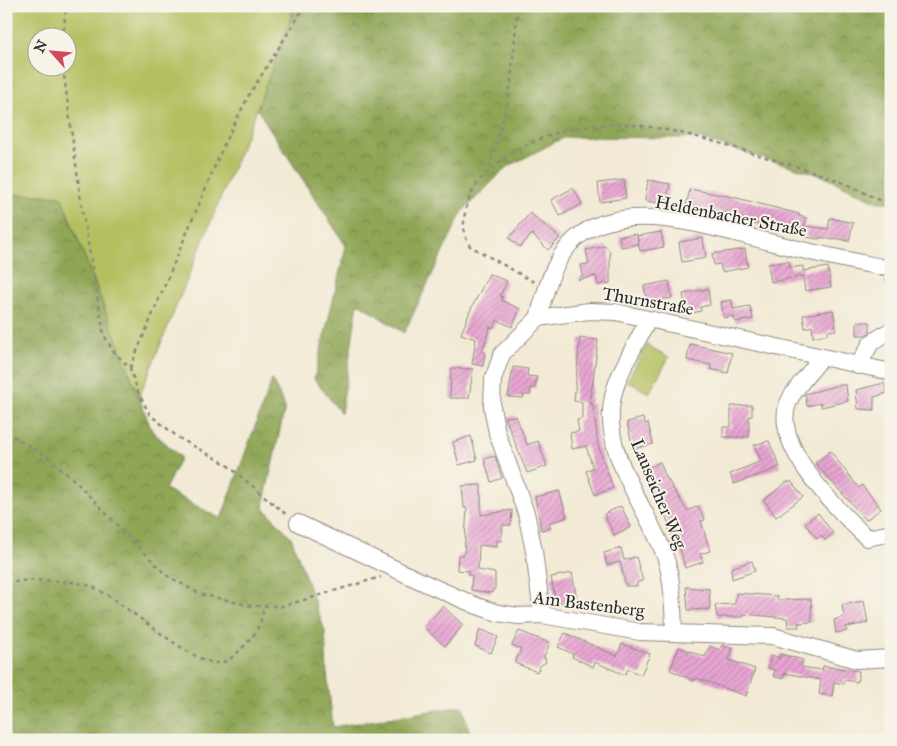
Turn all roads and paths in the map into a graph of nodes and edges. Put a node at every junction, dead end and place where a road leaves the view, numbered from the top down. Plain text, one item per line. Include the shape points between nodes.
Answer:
1 (66, 6) edge
2 (305, 6) edge
3 (519, 6) edge
4 (65, 28) edge
5 (64, 78) edge
6 (489, 170) junction
7 (891, 205) edge
8 (882, 267) dead end
9 (888, 284) dead end
10 (546, 288) junction
11 (891, 288) edge
12 (538, 318) junction
13 (648, 320) junction
14 (891, 330) edge
15 (821, 358) junction
16 (858, 366) junction
17 (130, 368) junction
18 (887, 368) edge
19 (6, 432) edge
20 (298, 523) joint
21 (891, 533) edge
22 (401, 571) junction
23 (6, 583) edge
24 (264, 607) junction
25 (542, 616) junction
26 (674, 632) junction
27 (891, 658) edge

1 - 4 path
2 - 17 path via 249,95 225,142
3 - 6 path via 514,29 511,81
5 - 17 path via 100,320 113,350
6 - 7 path via 510,154 565,131 599,125 634,125 677,132 794,166 839,181
6 - 10 path via 475,188 467,206 466,240 474,250
8 - 10 street, Heldenbacher Straße via 670,220 623,218 599,224 582,234 557,264
9 - 11 path
10 - 12 street, Heldenbacher Straße
12 - 13 street, Thurnstraße via 589,311 616,312
12 - 25 street via 502,354 493,379 492,407 497,433 526,513
13 - 15 street, Thurnstraße
13 - 26 street, Lauseicher Weg via 616,387 610,421 618,456 666,559
14 - 16 street via 871,343
15 - 16 street, Thurnstraße
15 - 21 street via 788,402 785,428 792,447 813,479 867,538
16 - 18 street, Thurnstraße
17 - 20 path via 150,415 162,426 226,464
19 - 24 path via 68,474 166,574 200,594
20 - 22 street, Am Bastenberg
22 - 24 path via 299,602
22 - 25 street, Am Bastenberg via 477,606 518,616
23 - 24 path via 26,579 75,582 93,588 181,646 213,663 226,661 253,637
25 - 26 street, Am Bastenberg via 640,632
26 - 27 street, Am Bastenberg via 773,636 857,660

